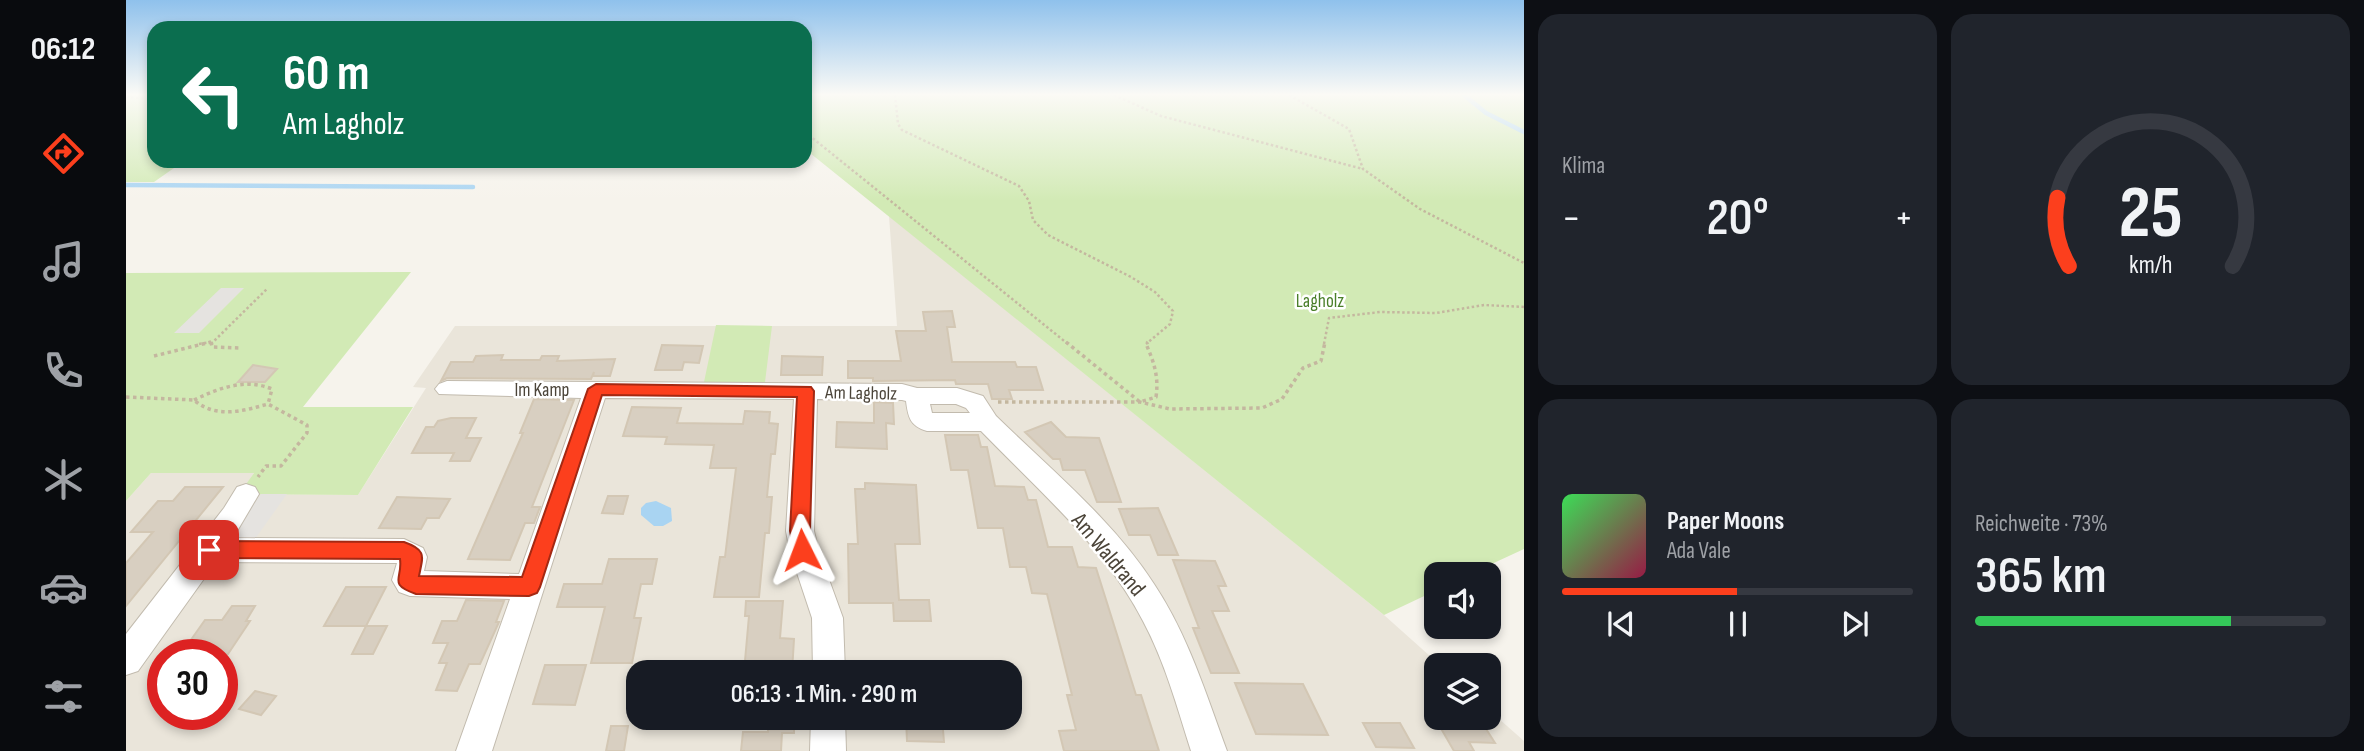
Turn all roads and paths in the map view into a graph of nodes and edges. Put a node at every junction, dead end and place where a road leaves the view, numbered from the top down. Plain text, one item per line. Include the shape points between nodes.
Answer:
1 (902, 130) edge
2 (1208, 130) edge
3 (1349, 130) edge
4 (812, 138) edge
5 (1363, 169) junction
6 (1524, 263) edge
7 (268, 288) dead end
8 (1524, 307) edge
9 (211, 342) junction
10 (240, 348) dead end
11 (154, 356) dead end
12 (447, 389) dead end
13 (596, 389) junction
14 (806, 391) junction
15 (126, 397) edge
16 (194, 400) junction
17 (1140, 402) junction
18 (268, 404) junction
19 (981, 412) junction
20 (246, 494) joint
21 (209, 550) junction
22 (529, 587) junction
23 (126, 660) edge
24 (829, 660) edge
25 (828, 730) edge
26 (474, 751) edge
27 (828, 751) edge
28 (1209, 751) edge

1 - 17 path via 1019,186 1029,201 1033,220 1048,235 1131,277 1173,311 1170,324 1146,344 1159,382 1156,397
2 - 5 path
3 - 5 path
4 - 17 path
5 - 6 path via 1420,209
7 - 9 path
8 - 17 path via 1484,305 1436,313 1380,312 1329,318 1321,360 1303,368 1282,399 1262,408 1170,409
9 - 10 path via 212,347
9 - 11 path
12 - 13 street, Im Kamp
13 - 14 street, Am Lagholz
13 - 22 street, Im Kamp
14 - 19 street, Am Lagholz via 902,392 917,396 920,417 927,422
14 - 24 street, Am Lagholz via 800,531 802,550 826,610
15 - 16 path
16 - 18 path via 201,408 220,412
16 - 18 path via 223,387 253,385 272,389
17 - 19 path
18 - 20 path via 307,425 307,433 281,466 266,466
19 - 28 street, Am Waldrand via 1108,546 1145,594 1177,661
20 - 21 street
21 - 22 street via 404,551 413,557 407,580 416,585
21 - 23 street
22 - 26 street, Im Kamp
25 - 27 street

